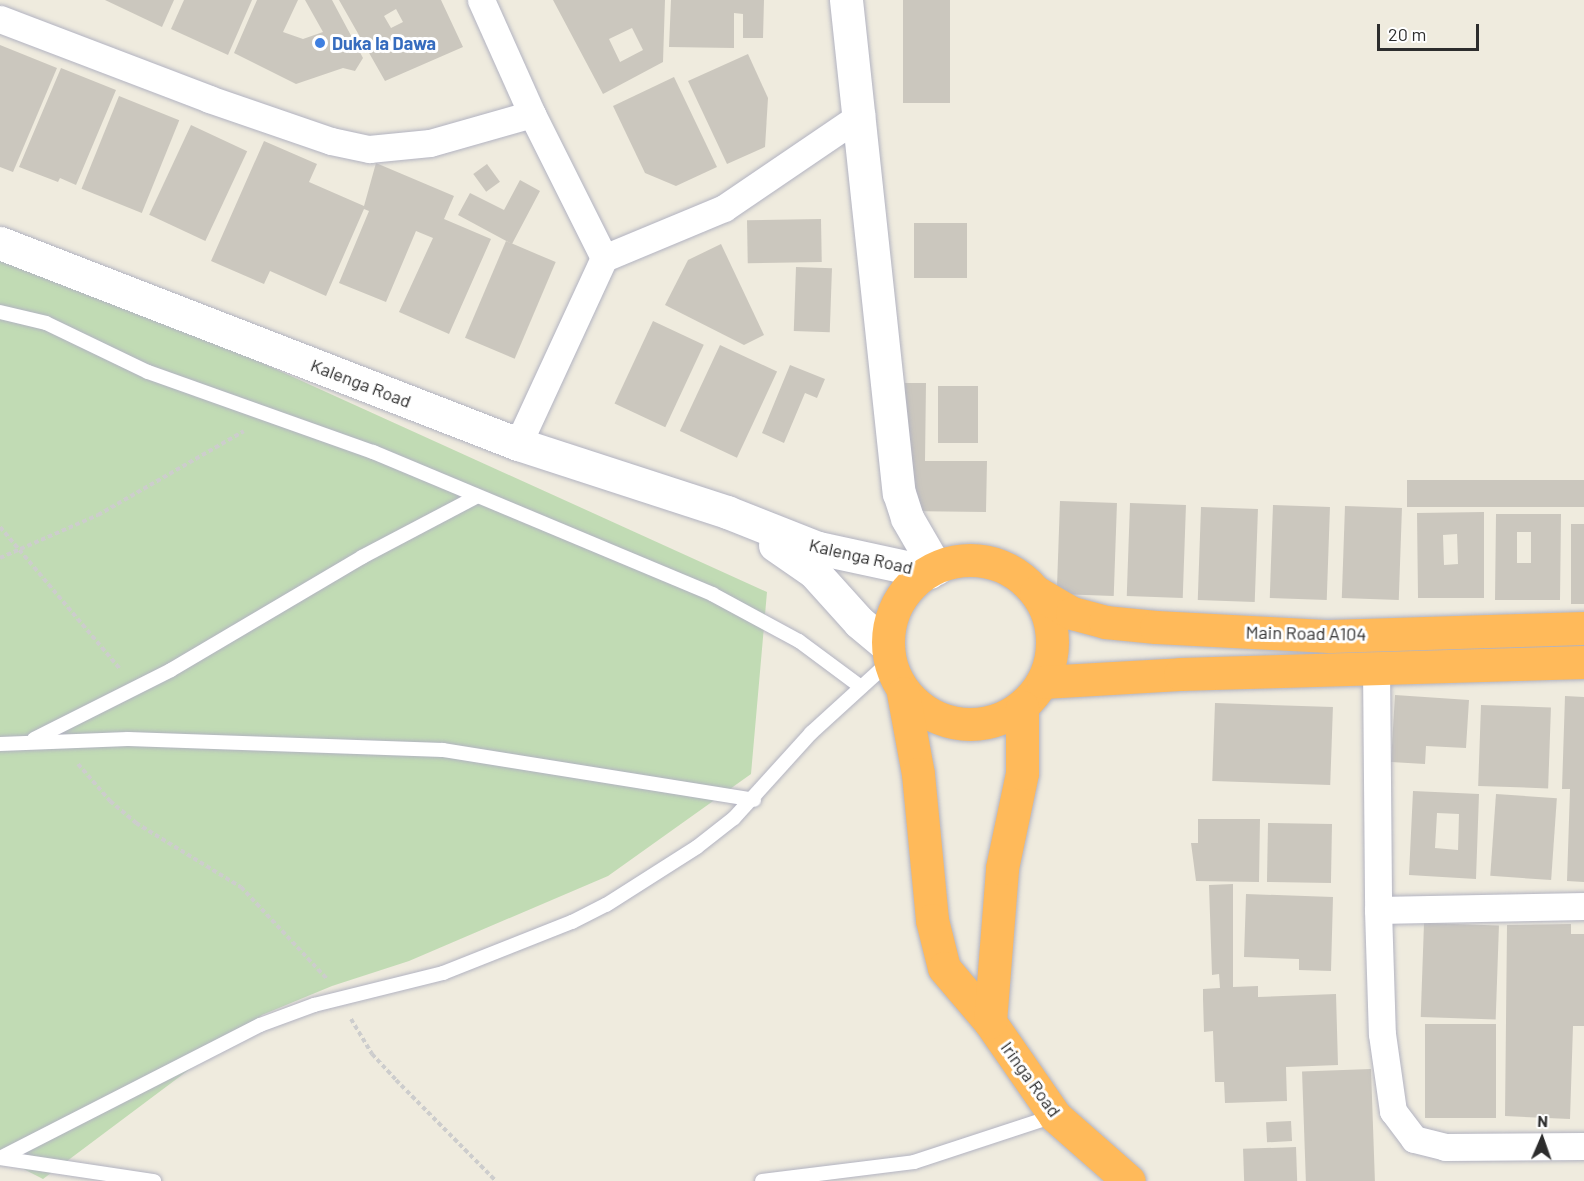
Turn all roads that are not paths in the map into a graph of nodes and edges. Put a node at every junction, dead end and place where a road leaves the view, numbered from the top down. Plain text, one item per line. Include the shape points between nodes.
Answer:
1 (481, 0) edge
2 (846, 0) edge
3 (0, 20) edge
4 (532, 114) junction
5 (861, 115) junction
6 (0, 243) edge
7 (604, 258) junction
8 (0, 312) edge
9 (518, 444) junction
10 (476, 497) junction
11 (726, 512) junction
12 (933, 570) junction
13 (1036, 592) junction
14 (1584, 628) edge
15 (888, 654) junction
16 (1584, 662) edge
17 (1377, 666) junction
18 (1043, 682) junction
19 (861, 687) junction
20 (903, 693) junction
21 (1022, 707) junction
22 (30, 742) junction
23 (0, 744) edge
24 (754, 800) junction
25 (1584, 906) edge
26 (1378, 910) junction
27 (990, 1022) junction
28 (1055, 1116) junction
29 (1584, 1146) edge
30 (154, 1181) edge
31 (762, 1181) edge
32 (1130, 1181) edge

1 - 4 street
2 - 5 main road
3 - 4 street via 209,99 331,141 369,149 429,143
4 - 7 street
5 - 7 street via 724,208
5 - 12 main road via 899,494
6 - 9 main road, Kalenga Road
7 - 9 street
8 - 10 lane via 46,323 148,372 373,453
9 - 11 main road, Kalenga Road
10 - 19 lane via 712,594 799,640
10 - 22 lane via 362,557 137,687
11 - 12 main road, Kalenga Road via 818,548
11 - 15 main road, Kalenga Road via 814,572
12 - 13 highway via 949,562 981,560 1012,571
12 - 15 highway via 898,599 887,630
13 - 14 highway, Main Road A104 via 1072,613 1105,622 1156,627 1330,636
13 - 18 highway via 1050,621 1052,652
15 - 19 lane
15 - 20 highway
16 - 17 highway, Main Road A104
17 - 18 highway, Main Road A104
17 - 26 street
18 - 21 highway
19 - 24 lane via 811,733
20 - 21 highway via 928,714 959,725 992,722
20 - 27 highway, Iringa Road via 918,774 932,920 944,968
21 - 27 highway via 1022,773 1002,868
22 - 23 lane
22 - 24 lane via 358,745 443,750
24 - 30 lane via 697,847 572,922 443,973 271,1021 210,1048 67,1127 0,1158
25 - 26 street
26 - 29 street via 1382,1034 1393,1111 1414,1139 1445,1147
27 - 28 highway, Iringa Road
28 - 31 lane via 914,1162
28 - 32 highway, Iringa Road

